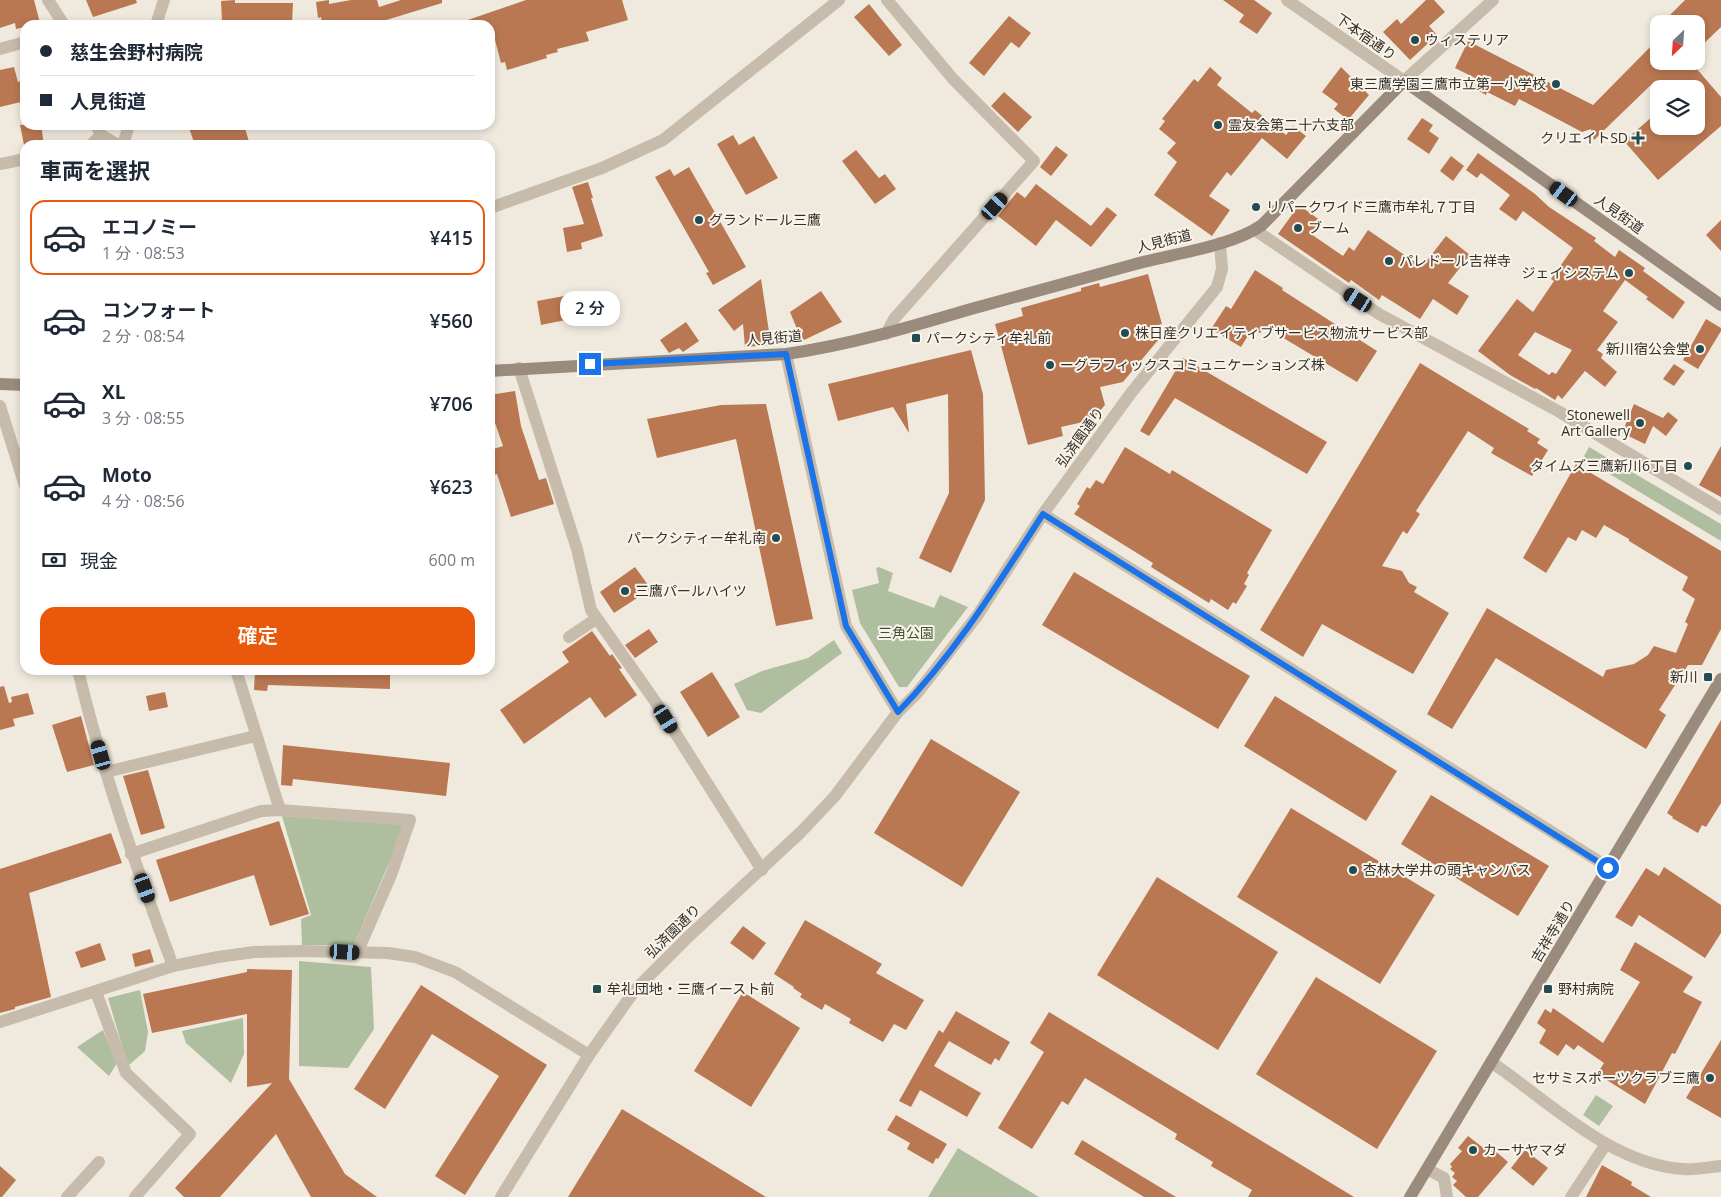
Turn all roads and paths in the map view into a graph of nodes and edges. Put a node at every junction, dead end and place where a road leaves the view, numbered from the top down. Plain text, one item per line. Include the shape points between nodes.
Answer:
1 (48, 0) edge
2 (164, 0) edge
3 (840, 0) edge
4 (887, 0) edge
5 (1287, 0) edge
6 (1494, 0) edge
7 (61, 20) edge
8 (158, 20) edge
9 (20, 43) edge
10 (0, 49) edge
11 (1404, 81) junction
12 (98, 130) edge
13 (111, 140) edge
14 (20, 160) edge
15 (0, 164) edge
16 (495, 206) edge
17 (1255, 230) junction
18 (1220, 243) junction
19 (1721, 305) edge
20 (886, 334) junction
21 (786, 354) junction
22 (519, 368) junction
23 (495, 370) edge
24 (0, 384) edge
25 (20, 384) edge
26 (0, 406) edge
27 (20, 470) edge
28 (1721, 509) edge
29 (1043, 514) junction
30 (596, 619) junction
31 (569, 637) dead end
32 (79, 675) edge
33 (237, 675) edge
34 (1721, 679) edge
35 (898, 712) junction
36 (255, 736) junction
37 (106, 772) junction
38 (280, 810) junction
39 (131, 854) junction
40 (1608, 868) junction
41 (762, 870) junction
42 (357, 952) junction
43 (174, 966) junction
44 (96, 992) junction
45 (0, 1022) edge
46 (589, 1055) junction
47 (1491, 1062) junction
48 (1606, 1144) junction
49 (99, 1162) dead end
50 (1721, 1166) edge
51 (1427, 1169) junction
52 (67, 1197) edge
53 (135, 1197) edge
54 (500, 1197) edge
55 (1410, 1197) edge
56 (1447, 1197) edge
57 (1571, 1197) edge

1 - 7 street
2 - 8 street
3 - 16 street via 663,140 602,168
4 - 20 street via 953,79 1034,161 894,319
5 - 11 street, 下本宿通り
6 - 11 street
9 - 10 street
11 - 17 main road, 人見街道
11 - 19 main road, 人見街道
12 - 13 street
14 - 15 street
17 - 18 main road, 人見街道
17 - 28 street via 1378,314 1558,411
18 - 20 main road, 人見街道
18 - 29 street, 弘済園通り via 1222,269 1217,287 1121,407
20 - 21 main road, 人見街道
21 - 22 main road, 人見街道
21 - 35 street via 846,626
22 - 23 main road, 人見街道
22 - 30 street
24 - 25 main road
26 - 27 street
29 - 35 street, 弘済園通り via 977,616 918,692
29 - 40 street
30 - 31 street
30 - 41 street via 657,704
32 - 37 street
33 - 36 street
34 - 40 main road, 吉祥寺通り
35 - 41 street, 弘済園通り via 835,796
36 - 37 street
36 - 38 street
37 - 39 street
38 - 39 street via 261,811
38 - 42 street via 410,820 391,875
39 - 43 street
40 - 47 main road, 吉祥寺通り
41 - 46 street, 弘済園通り via 635,990
42 - 43 street via 254,952
42 - 46 street via 415,957 455,972
43 - 44 street
44 - 45 street
44 - 53 street via 126,1073 190,1134
46 - 54 street, 弘済園通り
47 - 48 street
47 - 51 main road, 吉祥寺通り
48 - 50 street via 1647,1162 1684,1169
48 - 57 street
49 - 52 street
51 - 55 main road, 吉祥寺通り
51 - 56 street via 1444,1178

